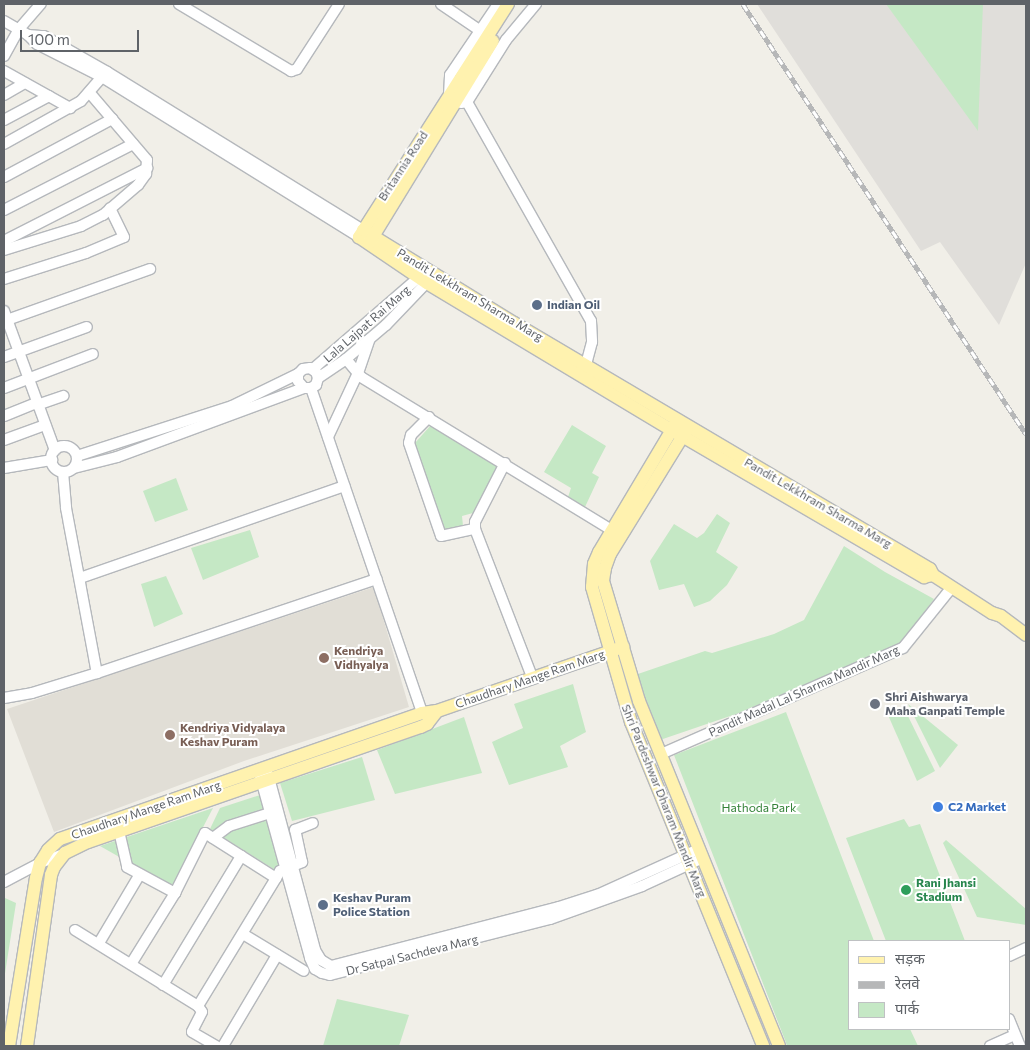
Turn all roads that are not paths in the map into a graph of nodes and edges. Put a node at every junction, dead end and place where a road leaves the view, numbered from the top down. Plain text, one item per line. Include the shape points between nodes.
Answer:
1 (41, 4) edge
2 (178, 4) edge
3 (338, 4) edge
4 (441, 4) edge
5 (498, 4) edge
6 (508, 4) edge
7 (519, 4) edge
8 (536, 4) edge
9 (4, 20) edge
10 (479, 30) junction
11 (24, 32) junction
12 (4, 56) edge
13 (4, 71) edge
14 (102, 77) junction
15 (25, 83) junction
16 (89, 92) junction
17 (4, 95) edge
18 (49, 96) junction
19 (451, 100) junction
20 (468, 102) junction
21 (70, 108) junction
22 (112, 119) junction
23 (4, 120) edge
24 (4, 144) edge
25 (133, 144) junction
26 (147, 168) junction
27 (4, 177) edge
28 (110, 208) junction
29 (4, 210) edge
30 (366, 236) junction
31 (4, 241) edge
32 (4, 250) edge
33 (150, 268) dead end
34 (427, 276) junction
35 (4, 279) edge
36 (5, 315) edge
37 (87, 327) dead end
38 (371, 338) junction
39 (18, 352) junction
40 (93, 354) dead end
41 (4, 357) edge
42 (346, 359) junction
43 (586, 365) junction
44 (358, 373) junction
45 (298, 374) junction
46 (316, 374) junction
47 (28, 380) junction
48 (4, 388) edge
49 (308, 388) junction
50 (64, 396) dead end
51 (37, 404) junction
52 (4, 416) edge
53 (429, 417) junction
54 (45, 425) junction
55 (680, 428) junction
56 (328, 437) junction
57 (4, 440) edge
58 (54, 455) junction
59 (77, 456) junction
60 (505, 463) junction
61 (4, 468) edge
62 (74, 468) junction
63 (63, 472) junction
64 (344, 486) junction
65 (475, 529) junction
66 (612, 530) junction
67 (80, 578) junction
68 (377, 579) junction
69 (952, 587) junction
70 (992, 613) junction
71 (604, 632) junction
72 (1026, 635) edge
73 (1026, 645) edge
74 (623, 647) junction
75 (610, 651) junction
76 (589, 658) junction
77 (97, 673) junction
78 (532, 677) junction
79 (4, 698) edge
80 (422, 712) junction
81 (437, 712) junction
82 (660, 754) junction
83 (264, 775) junction
84 (270, 813) junction
85 (314, 823) dead end
86 (119, 831) junction
87 (213, 838) junction
88 (65, 854) junction
89 (701, 854) junction
90 (241, 856) junction
91 (687, 860) junction
92 (40, 863) junction
93 (288, 867) junction
94 (140, 874) junction
95 (276, 878) junction
96 (4, 882) edge
97 (175, 893) junction
98 (76, 930) dead end
99 (243, 934) junction
100 (98, 943) junction
101 (1026, 948) edge
102 (277, 956) junction
103 (1010, 956) edge
104 (132, 964) junction
105 (304, 972) dead end
106 (164, 985) junction
107 (198, 1006) junction
108 (1010, 1022) edge
109 (1015, 1035) junction
110 (9, 1046) edge
111 (27, 1046) edge
112 (216, 1046) edge
113 (223, 1046) edge
114 (763, 1046) edge
115 (779, 1046) edge
116 (990, 1046) edge
117 (1020, 1046) edge

1 - 11 street
2 - 3 street via 291,71 297,69
4 - 10 street
5 - 10 street
6 - 19 main road
7 - 19 main road
8 - 20 street via 506,40
9 - 11 street, Pandit Lekkhram Sharma Marg
10 - 19 street via 450,75
11 - 12 street
11 - 14 street via 37,44
11 - 30 street, Pandit Lekkhram Sharma Marg via 44,36 107,72
13 - 15 street
14 - 16 street
14 - 30 street
15 - 17 street
15 - 18 street
16 - 21 street
16 - 22 street
18 - 21 street
18 - 23 street
19 - 20 street
19 - 30 main road, Britannia Road
20 - 43 street via 591,321 592,342
21 - 24 street
22 - 25 street
22 - 27 street
25 - 26 street via 147,160
25 - 29 street
26 - 28 street via 138,185
26 - 31 street
28 - 32 street via 81,226
28 - 35 street via 124,237 86,253
30 - 34 main road, Pandit Lekkhram Sharma Marg
33 - 36 street
34 - 38 street, Lala Lajpat Rai Marg
34 - 43 main road, Pandit Lekkhram Sharma Marg
34 - 46 street, Lala Lajpat Rai Marg
34 - 55 main road, Pandit Lekkhram Sharma Marg
36 - 39 street
37 - 39 street
38 - 42 street, Lala Lajpat Rai Marg
38 - 44 street
39 - 41 street
39 - 47 street
40 - 47 street
42 - 44 street
42 - 46 street, Lala Lajpat Rai Marg
43 - 55 main road, Pandit Lekkhram Sharma Marg
44 - 53 street
44 - 56 street
45 - 46 street via 306,368
45 - 49 street via 298,381
45 - 59 street via 232,406
46 - 49 street via 316,385
47 - 48 street
47 - 51 street
49 - 56 street
49 - 62 street via 117,457
50 - 51 street
51 - 52 street
51 - 54 street
53 - 60 street
53 - 65 street via 411,435 409,443 441,536
54 - 57 street
54 - 58 street
55 - 66 main road, Shri Pardeshwar Dharam Mandir Marg
55 - 69 main road, Pandit Lekkhram Sharma Marg via 930,569 933,575
55 - 74 main road, Shri Pardeshwar Dharam Mandir Marg via 604,568 606,596
56 - 64 street
58 - 59 street via 68,447
58 - 61 street
58 - 63 street via 56,469
59 - 62 street
60 - 65 street via 475,522
60 - 66 street
62 - 63 street
63 - 67 street via 66,508
64 - 67 street
64 - 68 street
65 - 78 street
66 - 71 main road, Shri Pardeshwar Dharam Mandir Marg via 594,562 592,575
67 - 77 street
68 - 77 street
68 - 80 street
69 - 70 main road, Pandit Lekkhram Sharma Marg
69 - 82 street, Pandit Madal Lal Sharma Mandir Marg via 903,648
70 - 72 main road, Pandit Lekkhram Sharma Marg
70 - 73 main road, Pandit Lekkhram Sharma Marg via 996,621
71 - 75 main road, Shri Pardeshwar Dharam Mandir Marg
71 - 76 main road
74 - 75 main road, Chaudhary Mange Ram Marg
74 - 82 main road, Shri Pardeshwar Dharam Mandir Marg via 639,701
75 - 76 main road, Chaudhary Mange Ram Marg
75 - 91 main road, Shri Pardeshwar Dharam Mandir Marg via 631,722
76 - 78 main road, Chaudhary Mange Ram Marg
77 - 79 street
78 - 81 main road, Chaudhary Mange Ram Marg
80 - 81 main road, Chaudhary Mange Ram Marg
80 - 83 main road, Chaudhary Mange Ram Marg
81 - 83 main road, Chaudhary Mange Ram Marg via 427,724
82 - 89 main road, Shri Pardeshwar Dharam Mandir Marg
83 - 84 street, Dr Satpal Sachdeva Marg
83 - 86 main road, Chaudhary Mange Ram Marg
83 - 92 main road, Chaudhary Mange Ram Marg via 60,839
83 - 93 street
84 - 87 street via 229,826
84 - 93 street, Dr Satpal Sachdeva Marg
85 - 93 street via 295,830 302,862
86 - 88 main road, Chaudhary Mange Ram Marg
86 - 94 street via 127,867
87 - 90 street
87 - 97 street via 205,833
88 - 92 street
88 - 111 main road, Chaudhary Mange Ram Marg via 51,875
89 - 91 street, Dr Satpal Sachdeva Marg
89 - 115 main road, Shri Pardeshwar Dharam Mandir Marg
90 - 95 street
90 - 106 street
91 - 93 street, Dr Satpal Sachdeva Marg via 642,886 550,919 330,975 315,969 310,958
91 - 114 main road, Shri Pardeshwar Dharam Mandir Marg
92 - 96 street
92 - 110 main road, Chaudhary Mange Ram Marg
93 - 95 street
94 - 97 street
94 - 100 street
95 - 99 street
97 - 104 street
98 - 100 street
99 - 102 street
99 - 107 street
100 - 104 street
101 - 103 street
102 - 105 street
102 - 113 street
104 - 106 street
106 - 107 street
107 - 112 street via 202,1012 192,1032
108 - 109 street
109 - 116 street
109 - 117 street

